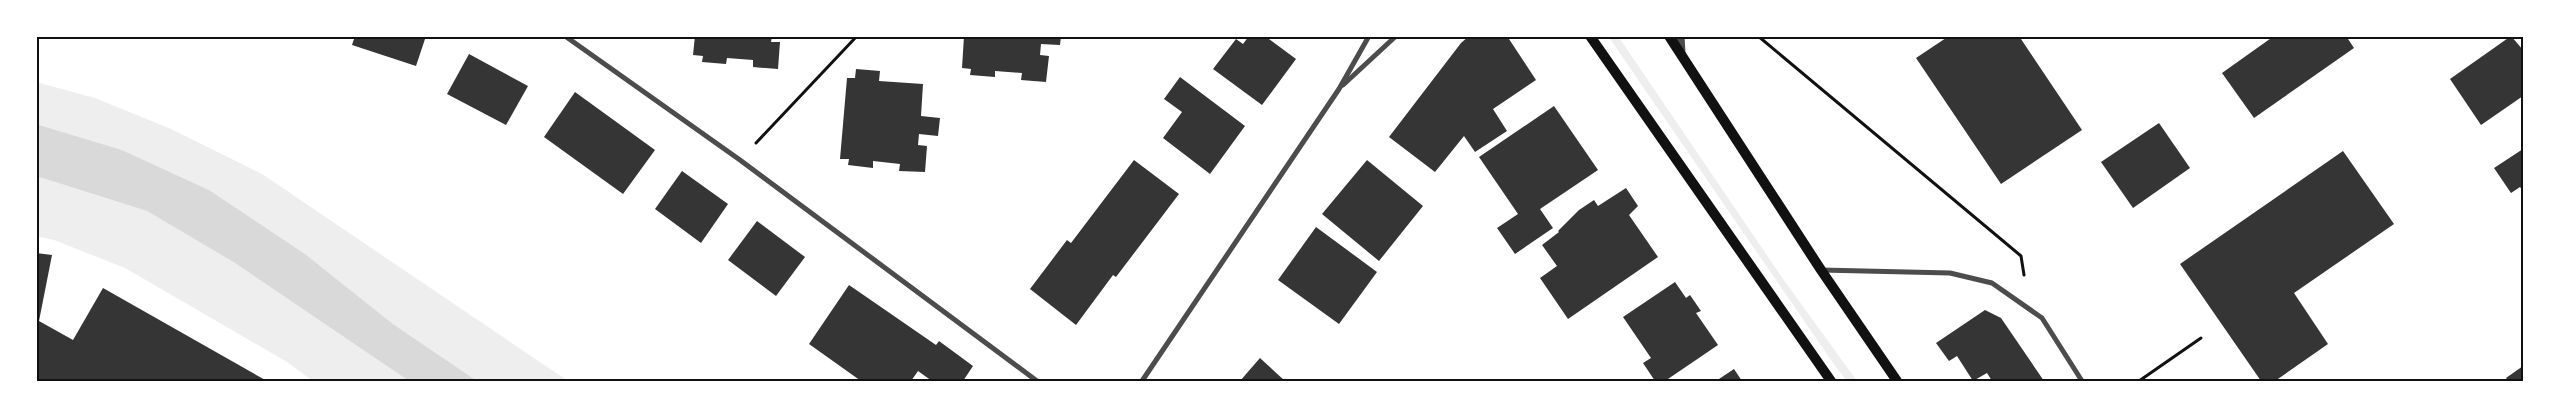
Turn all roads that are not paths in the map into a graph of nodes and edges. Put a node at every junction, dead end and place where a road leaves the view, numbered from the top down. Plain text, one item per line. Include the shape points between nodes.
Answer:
1 (565, 36) edge
2 (1369, 36) edge
3 (1396, 36) edge
4 (1590, 36) edge
5 (1669, 36) edge
6 (1680, 36) edge
7 (1681, 53) junction
8 (1339, 89) junction
9 (1821, 270) junction
10 (1037, 381) edge
11 (1142, 381) edge
12 (1830, 381) edge
13 (1897, 381) edge
14 (2082, 381) edge

1 - 10 street via 740,160
2 - 8 street
3 - 8 street
4 - 12 main road
5 - 7 main road
6 - 7 street
7 - 9 main road
8 - 11 street
9 - 13 main road
9 - 14 street via 1950,273 1992,283 2042,318

